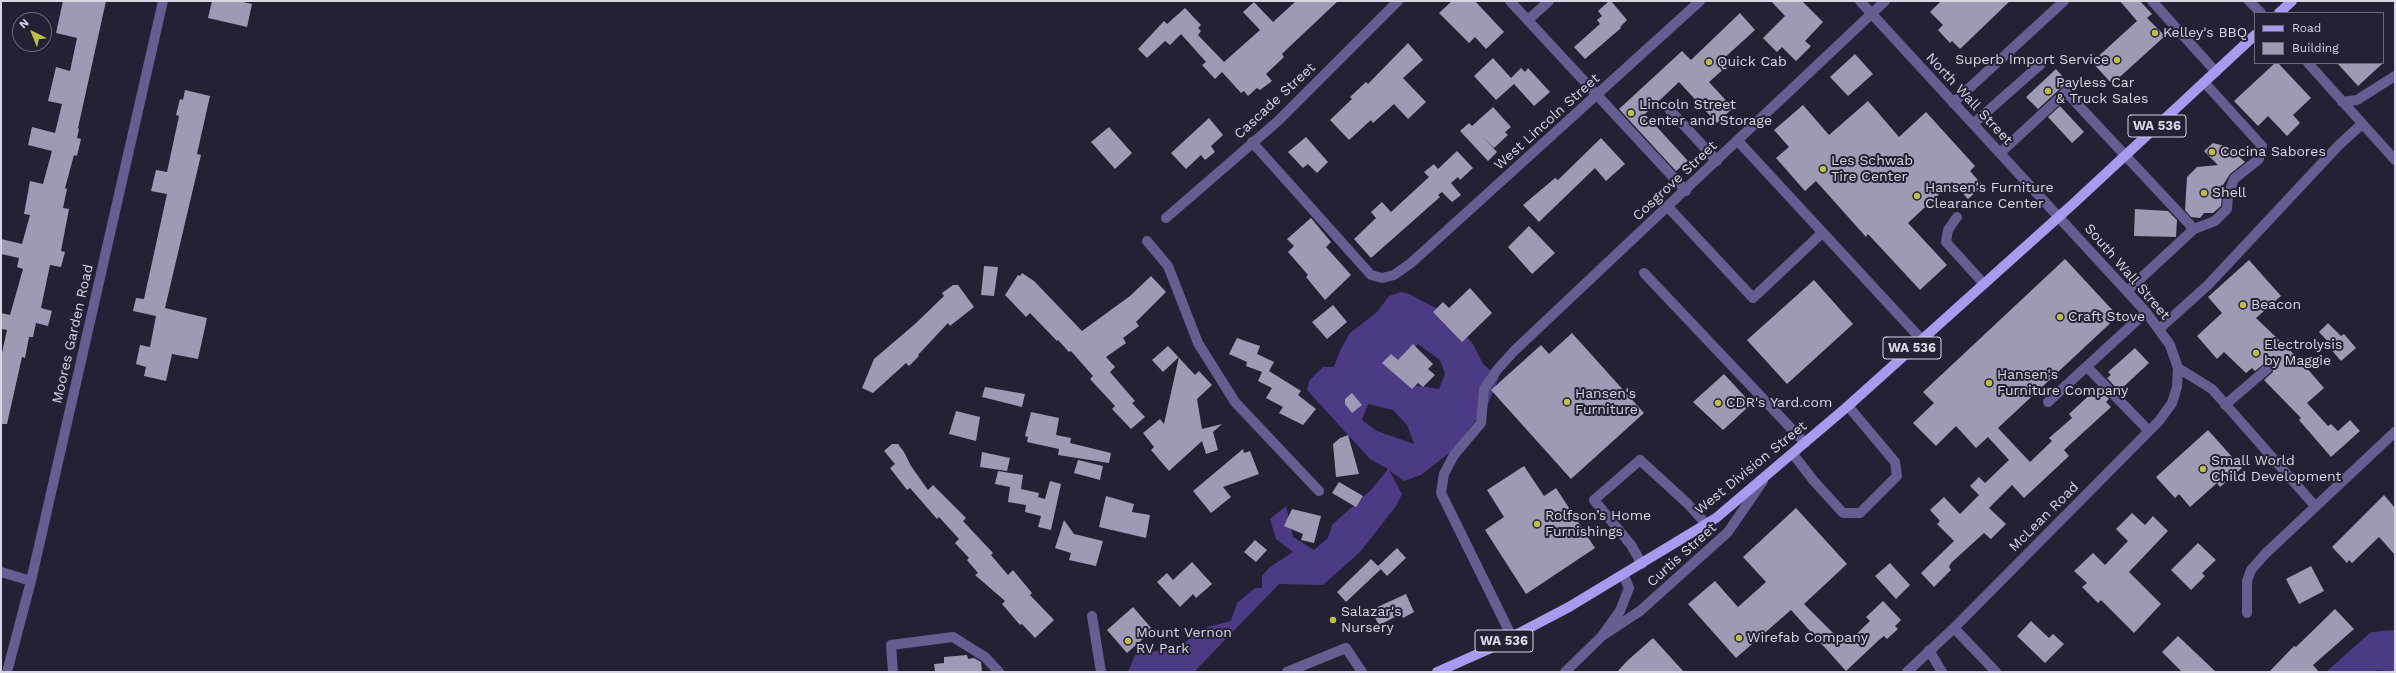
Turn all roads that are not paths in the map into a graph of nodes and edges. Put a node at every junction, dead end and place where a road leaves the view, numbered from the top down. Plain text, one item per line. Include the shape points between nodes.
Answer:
1 (163, 1) edge
2 (1398, 1) edge
3 (1510, 1) edge
4 (1549, 1) edge
5 (1700, 1) edge
6 (1860, 1) edge
7 (1885, 1) edge
8 (2064, 1) edge
9 (2152, 1) edge
10 (2249, 1) edge
11 (2292, 1) edge
12 (2260, 12) edge
13 (2280, 12) edge
14 (1872, 13) junction
15 (1528, 20) junction
16 (2254, 36) edge
17 (2041, 64) dead end
18 (2309, 64) edge
19 (2216, 72) junction
20 (2395, 76) edge
21 (2204, 82) junction
22 (1598, 94) junction
23 (2342, 102) junction
24 (1952, 103) junction
25 (1669, 109) dead end
26 (1973, 124) junction
27 (2362, 124) junction
28 (1738, 141) junction
29 (1252, 142) junction
30 (2000, 153) junction
31 (2126, 155) junction
32 (2395, 160) edge
33 (1717, 161) junction
34 (1686, 191) junction
35 (1668, 207) junction
36 (2059, 216) junction
37 (1957, 217) dead end
38 (1166, 218) dead end
39 (2194, 228) junction
40 (1822, 233) junction
41 (1147, 241) dead end
42 (1644, 273) dead end
43 (1984, 284) junction
44 (2128, 291) junction
45 (2146, 312) junction
46 (2159, 329) junction
47 (1922, 340) junction
48 (2087, 367) junction
49 (2178, 368) junction
50 (2267, 369) dead end
51 (2048, 402) dead end
52 (2225, 405) junction
53 (1848, 406) junction
54 (2149, 431) junction
55 (2395, 432) edge
56 (1805, 443) junction
57 (1793, 454) junction
58 (1764, 478) junction
59 (1319, 491) dead end
60 (2315, 506) junction
61 (1706, 524) junction
62 (1642, 564) junction
63 (1, 572) edge
64 (1624, 576) junction
65 (31, 581) junction
66 (2247, 613) dead end
67 (1092, 616) dead end
68 (1954, 628) junction
69 (1602, 636) junction
70 (1512, 637) junction
71 (1929, 650) junction
72 (7, 672) edge
73 (893, 672) edge
74 (999, 672) edge
75 (1101, 672) edge
76 (1288, 672) edge
77 (1362, 672) edge
78 (1438, 672) edge
79 (1565, 672) edge
80 (1907, 672) edge
81 (1942, 672) edge
82 (1996, 672) edge

1 - 65 street, Moores Garden Road
2 - 29 street, Cascade Street via 1278,121
3 - 15 street
4 - 15 street
5 - 22 street, West Lincoln Street
6 - 14 street, North Wall Street
7 - 14 street, Cosgrove Street
8 - 24 street
9 - 19 street
10 - 12 street
11 - 13 main road
14 - 24 street, North Wall Street
14 - 28 street, Cosgrove Street
15 - 22 street
16 - 19 main road, West Division Street / WA 536
17 - 26 street
18 - 23 street
19 - 21 main road, West Division Street / WA 536
20 - 23 street via 2357,100
21 - 31 main road, West Division Street / WA 536
21 - 39 street via 2262,146 2259,158 2234,179 2228,195 2227,209 2215,221
22 - 29 street, West Lincoln Street via 1411,263 1394,275 1382,278 1371,275
22 - 34 street
23 - 27 street
24 - 26 street, North Wall Street
25 - 33 street
26 - 30 street, North Wall Street
27 - 32 street
27 - 46 street via 2208,285
28 - 33 street, Cosgrove Street
28 - 40 street
29 - 38 street, Cascade Street
30 - 31 street via 2066,92
30 - 36 street, North Wall Street
31 - 36 main road, West Division Street / WA 536
31 - 39 street
33 - 34 street, Cosgrove Street
34 - 35 street, Cosgrove Street
35 - 40 street via 1753,298
35 - 70 street, Cosgrove Street via 1514,351 1497,370 1484,388 1482,423 1454,455 1444,474 1441,493
36 - 43 main road, West Division Street / WA 536
36 - 44 street, South Wall Street
37 - 43 street via 1948,230 1946,242
39 - 44 street
40 - 47 street
41 - 59 street via 1168,266 1177,283 1181,304 1198,343 1235,402
42 - 56 street
43 - 47 main road, West Division Street / WA 536
44 - 45 street, South Wall Street
45 - 46 street, South Wall Street
45 - 48 street
46 - 49 street, South Wall Street via 2177,359
47 - 53 main road, West Division Street / WA 536
48 - 51 street
48 - 54 street
49 - 52 street via 2212,389
49 - 54 street, McLean Road via 2177,386 2172,403
50 - 52 street
52 - 60 street
53 - 56 main road, West Division Street / WA 536
53 - 57 street via 1895,462 1896,476 1860,514 1844,513
54 - 68 street, McLean Road
55 - 60 street
56 - 57 main road, West Division Street / WA 536
57 - 58 main road, West Division Street / WA 536
58 - 61 main road, West Division Street / WA 536
58 - 69 street, Curtis Street via 1728,532 1640,611
60 - 66 street via 2252,570 2248,581
61 - 62 main road, West Division Street / WA 536
61 - 62 street via 1640,460 1594,500 1631,544
62 - 64 main road, West Division Street / WA 536
63 - 65 street
64 - 69 street, Curtis Street via 1629,588 1620,611
64 - 70 main road, West Division Street / WA 536
65 - 72 street, Moores Garden Road
67 - 75 street
68 - 71 street, McLean Road
68 - 82 street
69 - 79 street, Curtis Street
70 - 78 main road, West Division Street / WA 536
71 - 80 street, McLean Road
71 - 81 street
73 - 74 street via 890,645 953,637 986,657
76 - 77 street via 1346,648

